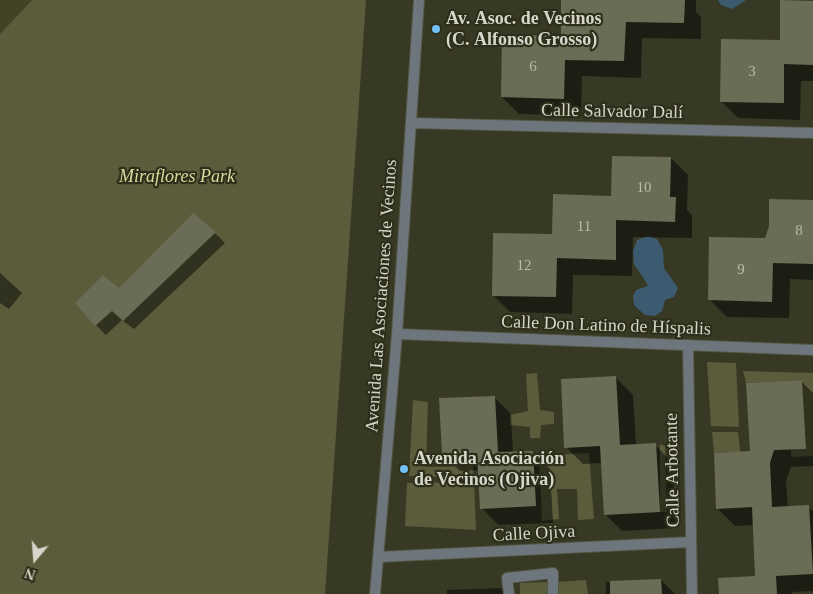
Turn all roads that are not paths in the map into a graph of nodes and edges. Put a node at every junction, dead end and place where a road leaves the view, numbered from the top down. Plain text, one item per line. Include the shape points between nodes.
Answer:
1 (419, 0) edge
2 (411, 123) junction
3 (813, 133) edge
4 (397, 334) junction
5 (688, 345) junction
6 (813, 350) edge
7 (690, 542) junction
8 (378, 557) junction
9 (375, 594) edge
10 (509, 594) edge
11 (553, 594) edge
12 (692, 594) edge

1 - 2 street, Avenida Las Asociaciones de Vecinos
2 - 3 street, Calle Salvador Dalí
2 - 4 street, Avenida Las Asociaciones de Vecinos
4 - 5 street, Calle Don Latino de Híspalis
4 - 8 street, Avenida Las Asociaciones de Vecinos
5 - 6 street, Calle Don Latino de Híspalis
5 - 7 street, Calle Arbotante
7 - 8 street, Calle Ojiva
7 - 12 street, Calle Arbotante
8 - 9 street, Avenida Las Asociaciones de Vecinos
10 - 11 street via 507,578 553,573

